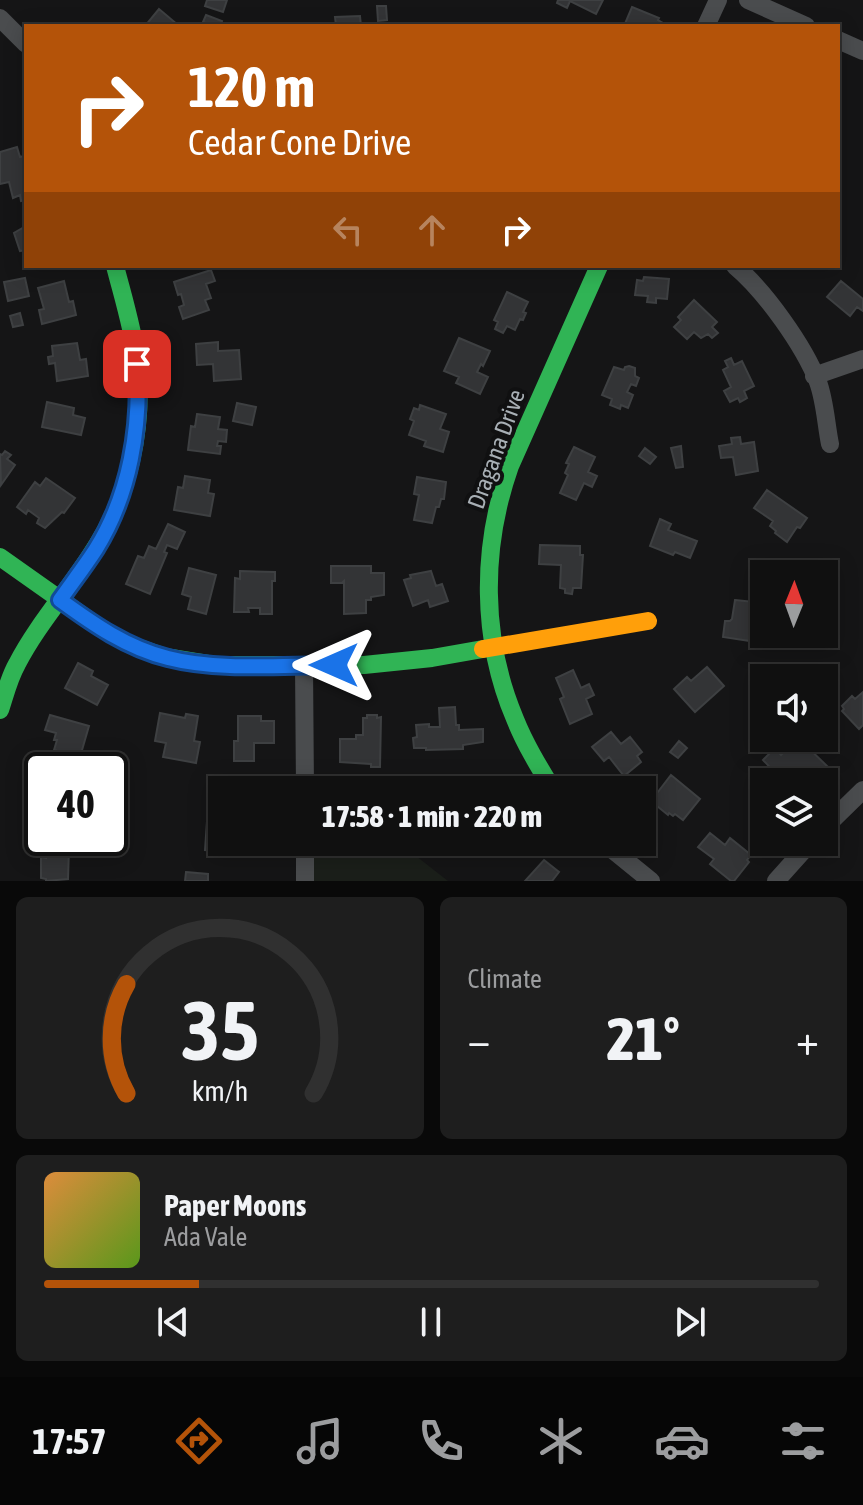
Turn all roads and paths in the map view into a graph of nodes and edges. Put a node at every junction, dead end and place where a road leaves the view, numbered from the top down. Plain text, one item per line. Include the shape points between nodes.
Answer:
1 (718, 0) edge
2 (748, 0) edge
3 (0, 18) edge
4 (707, 24) edge
5 (802, 24) edge
6 (840, 41) edge
7 (24, 42) edge
8 (863, 51) edge
9 (115, 268) edge
10 (598, 268) edge
11 (737, 268) edge
12 (863, 359) edge
13 (814, 376) junction
14 (830, 444) dead end
15 (0, 557) edge
16 (60, 600) junction
17 (648, 621) dead end
18 (493, 647) junction
19 (304, 665) junction
20 (0, 710) edge
21 (305, 776) edge
22 (545, 776) edge
23 (863, 790) edge
24 (838, 814) edge
25 (305, 856) edge
26 (620, 856) edge
27 (798, 856) edge
28 (305, 881) edge
29 (651, 881) edge
30 (776, 881) edge

1 - 4 street
2 - 5 street
3 - 7 street
6 - 8 street
9 - 16 street via 137,364 136,437 115,511
10 - 18 street, Dragana Drive via 503,486 487,585
11 - 13 street via 786,325
12 - 13 street
13 - 14 street
15 - 16 street
16 - 19 street via 131,645 165,657 214,665
16 - 20 street via 15,667
17 - 18 street
18 - 19 street via 364,665
18 - 22 street, Dragana Drive via 518,730
19 - 21 street
23 - 24 street
25 - 28 street
26 - 29 street
27 - 30 street

